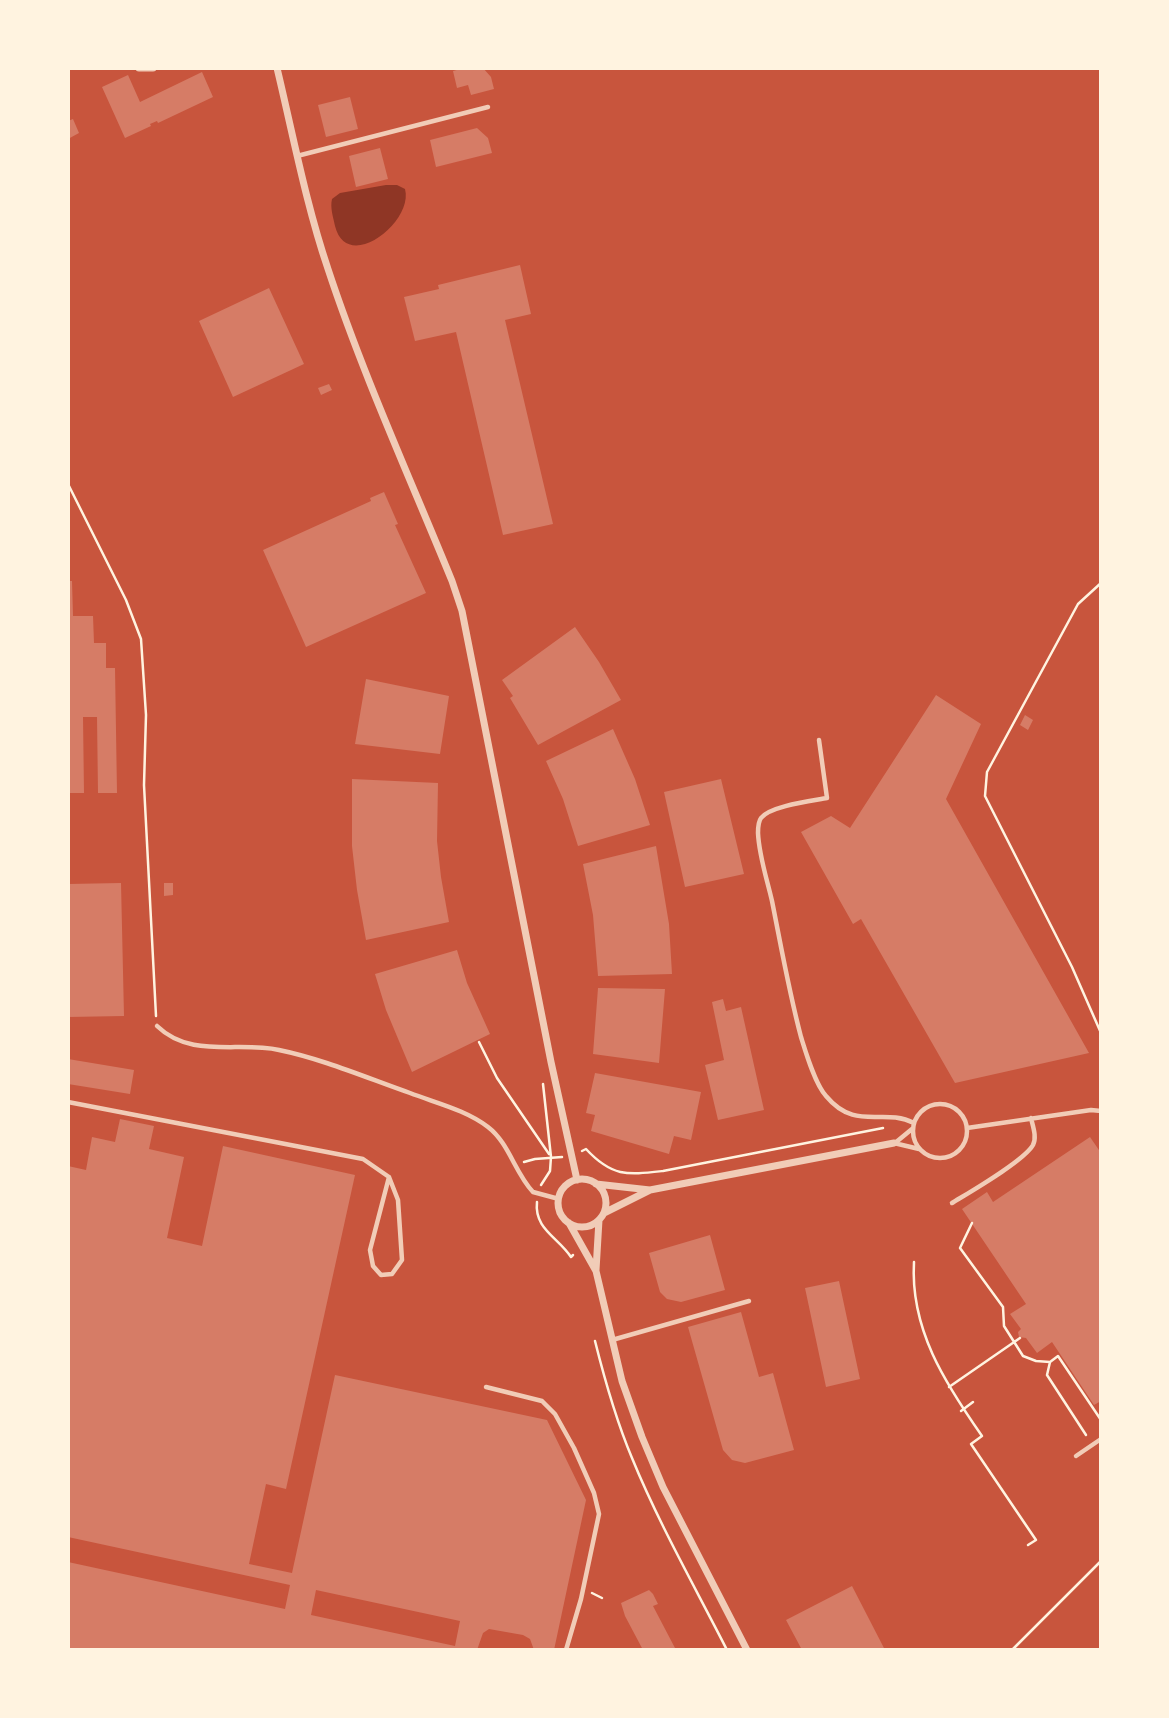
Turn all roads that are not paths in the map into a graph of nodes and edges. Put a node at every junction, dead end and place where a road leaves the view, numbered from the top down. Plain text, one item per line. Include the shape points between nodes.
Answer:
1 (139, 68) edge
2 (153, 68) edge
3 (277, 68) edge
4 (488, 107) dead end
5 (297, 156) junction
6 (819, 740) dead end
7 (157, 1026) road end
8 (68, 1102) edge
9 (1101, 1111) edge
10 (1031, 1118) junction
11 (913, 1125) junction
12 (967, 1128) junction
13 (894, 1143) junction
14 (919, 1149) junction
15 (389, 1177) junction
16 (577, 1180) junction
17 (596, 1184) junction
18 (650, 1190) junction
19 (559, 1199) junction
20 (952, 1203) dead end
21 (602, 1216) junction
22 (569, 1223) junction
23 (596, 1271) junction
24 (749, 1301) dead end
25 (612, 1340) junction
26 (485, 1387) dead end
27 (1101, 1440) edge
28 (1076, 1456) dead end
29 (566, 1650) edge
30 (747, 1650) edge

1 - 2 street
3 - 5 street
4 - 5 lane
5 - 16 street via 338,299 462,611
6 - 11 lane via 827,798 772,810 763,815 758,832 802,1038 824,1095 842,1111 857,1117 905,1118
7 - 19 lane via 171,1038 201,1046 261,1047 298,1054 461,1112 490,1128 528,1187
8 - 15 lane via 363,1159
9 - 10 lane
10 - 12 lane
10 - 20 lane via 1032,1147
11 - 12 lane via 926,1108 942,1103 962,1114
11 - 13 lane
11 - 14 lane
12 - 14 lane via 964,1143 954,1154 932,1157
13 - 14 lane
13 - 18 street
15 - 15 lane via 398,1200 402,1260 392,1274 381,1275 373,1266 370,1250
16 - 17 street
16 - 19 street via 566,1185
17 - 18 street
17 - 21 street via 604,1195
18 - 21 street
19 - 22 street via 561,1213
21 - 22 street via 584,1227
21 - 23 street
22 - 23 street
23 - 25 street
24 - 25 lane
25 - 30 street via 663,1488
26 - 29 lane via 542,1401 574,1448 594,1493 599,1514
27 - 28 lane

